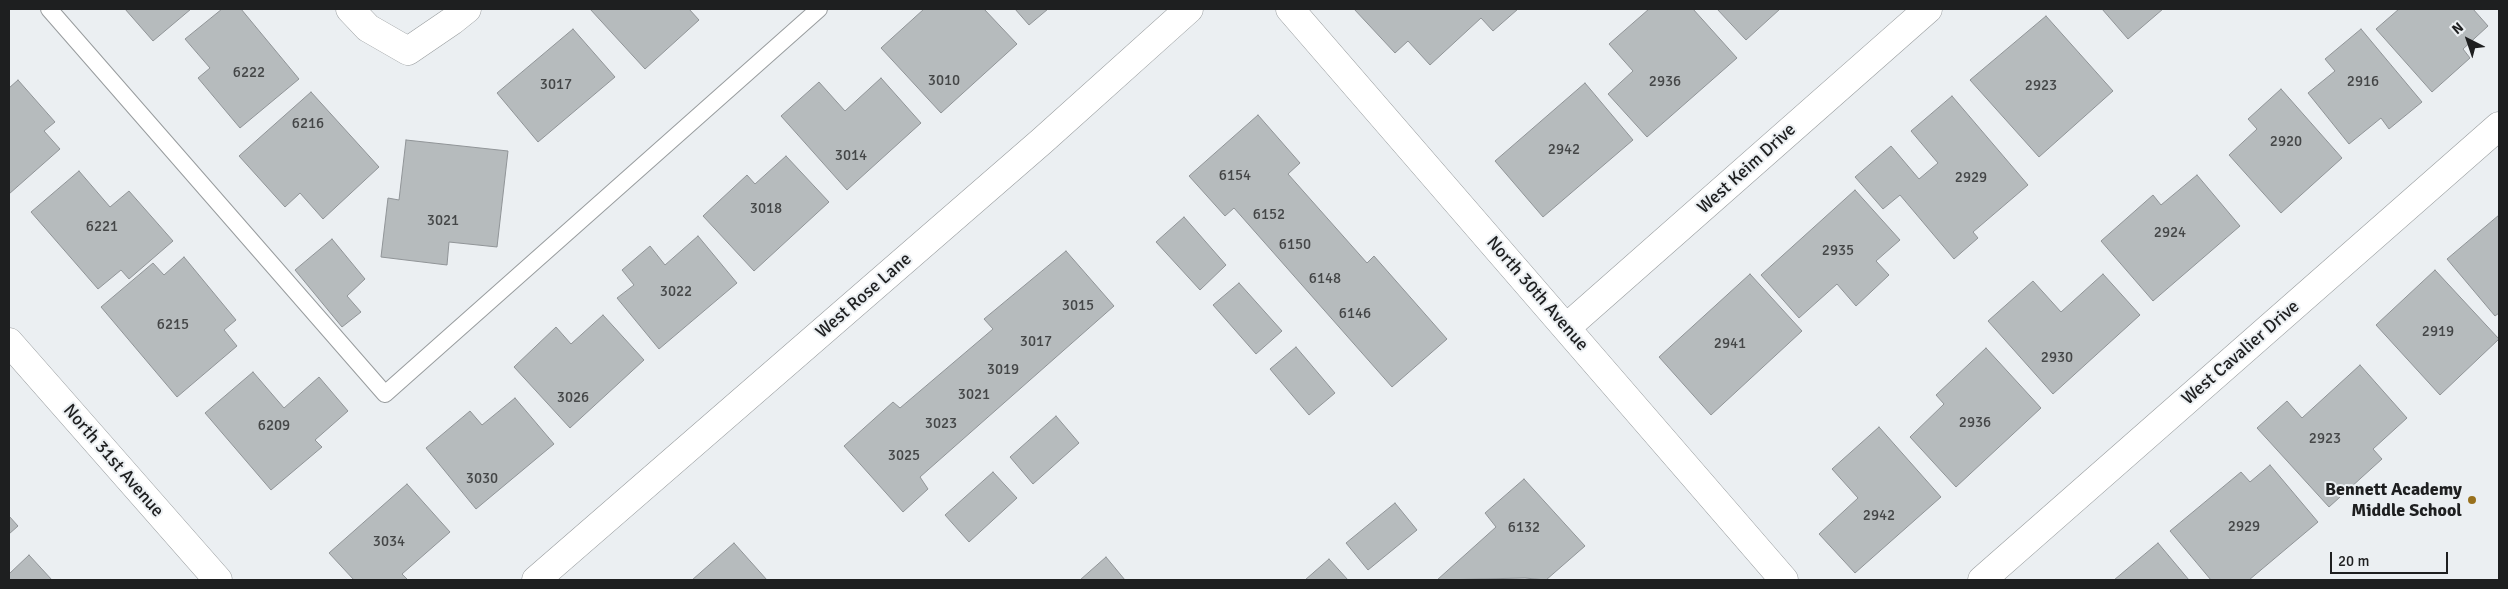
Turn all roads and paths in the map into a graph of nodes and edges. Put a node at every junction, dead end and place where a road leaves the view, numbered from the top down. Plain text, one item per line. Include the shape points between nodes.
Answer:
1 (49, 9) edge
2 (350, 9) edge
3 (467, 9) edge
4 (819, 9) edge
5 (1190, 9) edge
6 (1290, 9) edge
7 (1928, 9) edge
8 (2499, 126) edge
9 (1566, 328) junction
10 (9, 342) edge
11 (218, 580) edge
12 (536, 580) edge
13 (1784, 580) edge
14 (1982, 580) edge

1 - 4 lane via 385,394
2 - 3 street via 368,28 408,51
5 - 12 street, West Rose Lane via 1042,142
6 - 9 street, North 30th Avenue
7 - 9 street, West Keim Drive
8 - 14 street, West Cavalier Drive
9 - 13 street, North 30th Avenue
10 - 11 street, North 31st Avenue

